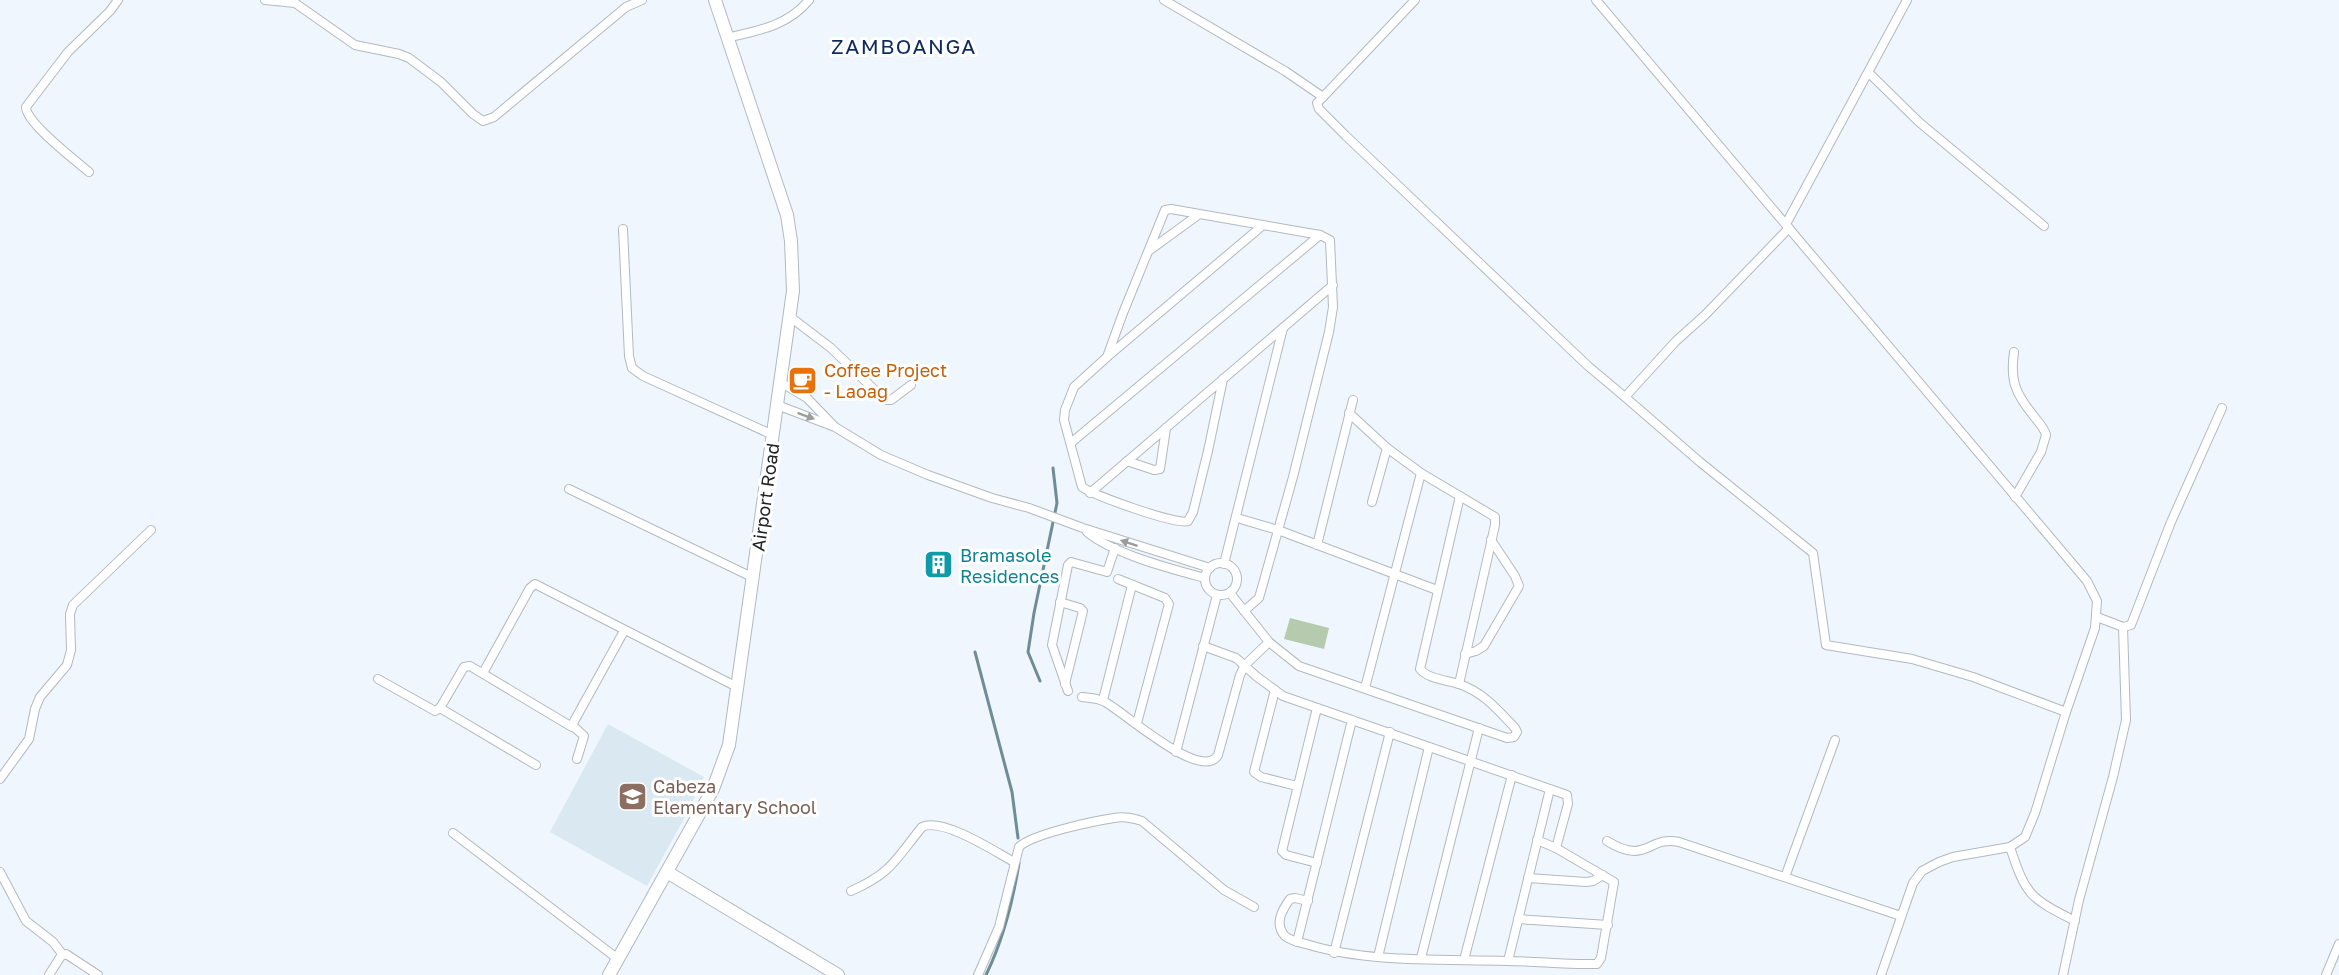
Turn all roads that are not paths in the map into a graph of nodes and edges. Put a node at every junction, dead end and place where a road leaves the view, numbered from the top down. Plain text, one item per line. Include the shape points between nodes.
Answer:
1 (118, 0) edge
2 (265, 0) edge
3 (642, 0) edge
4 (715, 0) edge
5 (809, 0) edge
6 (1164, 0) edge
7 (1415, 0) edge
8 (1596, 0) edge
9 (1907, 0) edge
10 (726, 38) junction
11 (1869, 73) junction
12 (1323, 97) junction
13 (89, 172) dead end
14 (1198, 215) junction
15 (1262, 226) junction
16 (1787, 226) junction
17 (2044, 226) dead end
18 (623, 229) dead end
19 (1320, 235) junction
20 (1150, 250) junction
21 (1332, 285) junction
22 (789, 316) junction
23 (1283, 328) junction
24 (2014, 352) dead end
25 (1107, 357) junction
26 (1223, 379) junction
27 (780, 381) junction
28 (911, 385) dead end
29 (1625, 397) junction
30 (1353, 400) dead end
31 (777, 405) junction
32 (2222, 408) dead end
33 (1349, 413) junction
34 (836, 427) junction
35 (1166, 428) junction
36 (773, 435) junction
37 (1072, 442) junction
38 (1387, 448) junction
39 (1127, 461) junction
40 (1421, 472) junction
41 (569, 489) dead end
42 (1090, 493) junction
43 (1460, 496) junction
44 (2015, 497) junction
45 (1372, 502) dead end
46 (1237, 518) junction
47 (1083, 528) junction
48 (151, 530) dead end
49 (1278, 530) junction
50 (1491, 540) junction
51 (1317, 545) junction
52 (1115, 548) junction
53 (1162, 554) junction
54 (1159, 564) junction
55 (1224, 564) junction
56 (1209, 568) junction
57 (1395, 574) junction
58 (753, 578) junction
59 (1205, 578) junction
60 (1118, 579) dead end
61 (1132, 585) junction
62 (1437, 590) junction
63 (1230, 593) junction
64 (1217, 595) junction
65 (1060, 602) junction
66 (1244, 611) junction
67 (2097, 617) junction
68 (2123, 627) junction
69 (624, 631) junction
70 (1269, 642) junction
71 (1203, 646) junction
72 (1465, 654) junction
73 (1245, 665) junction
74 (483, 673) junction
75 (378, 679) dead end
76 (1459, 684) junction
77 (739, 688) junction
78 (1365, 688) junction
79 (1275, 690) junction
80 (1082, 697) dead end
81 (1103, 700) junction
82 (440, 708) junction
83 (1317, 708) junction
84 (2066, 712) junction
85 (1352, 720) junction
86 (1137, 723) junction
87 (572, 727) junction
88 (1479, 728) junction
89 (1390, 732) junction
90 (1835, 740) dead end
91 (1429, 747) junction
92 (1176, 752) junction
93 (577, 759) dead end
94 (1471, 760) junction
95 (536, 765) dead end
96 (1512, 775) junction
97 (0, 779) edge
98 (1297, 786) junction
99 (1550, 789) junction
100 (453, 833) dead end
101 (1537, 840) junction
102 (1607, 841) dead end
103 (2010, 847) junction
104 (1556, 848) junction
105 (1014, 862) junction
106 (1317, 863) junction
107 (0, 872) edge
108 (667, 872) junction
109 (1603, 875) junction
110 (1785, 877) junction
111 (1528, 878) junction
112 (851, 891) dead end
113 (1308, 901) junction
114 (1254, 907) dead end
115 (1901, 916) junction
116 (1518, 919) junction
117 (2075, 921) junction
118 (1608, 925) junction
119 (1297, 942) junction
120 (2339, 944) edge
121 (1334, 953) junction
122 (63, 955) junction
123 (1378, 957) junction
124 (1421, 958) junction
125 (618, 959) junction
126 (1464, 960) junction
127 (1508, 961) junction
128 (49, 975) edge
129 (98, 975) edge
130 (609, 975) edge
131 (838, 975) edge
132 (978, 975) edge
133 (1881, 975) edge
134 (2063, 975) edge
135 (2326, 975) edge

1 - 13 street via 68,52 26,107 34,124
2 - 3 street via 295,3 355,45 410,58 483,121 503,111 618,14
4 - 10 main road, Airport Road
5 - 10 street via 786,21
6 - 12 street
7 - 12 street
8 - 16 street
9 - 11 street
10 - 22 main road, Airport Road via 787,215 793,267
11 - 16 street
11 - 17 street via 1919,122
12 - 29 street via 1317,104 1319,109 1346,136
14 - 15 street
14 - 20 street
14 - 20 street via 1166,210
15 - 19 street
15 - 25 street
16 - 29 street
16 - 44 street
18 - 36 street via 632,368
19 - 21 street via 1330,240
19 - 37 street
20 - 25 street
21 - 23 street
21 - 49 street via 1329,332
22 - 27 main road, Airport Road
22 - 28 street via 831,348 885,400
23 - 26 street
23 - 46 street
24 - 44 street via 2012,376 2018,393 2046,435 2041,452
25 - 37 street via 1074,387 1069,398 1064,420
26 - 35 street
26 - 42 street via 1188,521 1181,523
27 - 31 main road, Airport Road
27 - 34 street via 807,398
29 - 84 street via 1814,553 1826,645 1912,659
30 - 33 street
31 -> 34 street
31 - 36 main road, Airport Road
32 - 68 street via 2171,522 2133,621
33 - 38 street
33 - 51 street
34 - 47 street via 881,455 928,475
35 - 39 street
35 - 39 street via 1160,469
36 - 58 main road, Airport Road
37 - 42 street via 1080,483
38 - 40 street
38 - 45 street
39 - 42 street
40 - 43 street
40 - 57 street
41 - 58 street
43 - 50 street via 1495,517
43 - 62 street
44 - 67 street via 2092,589
46 - 49 street
46 - 55 street
47 - 52 street
53 -> 47 street
48 - 97 street via 73,605 68,665 40,697 29,739
49 - 51 street
49 - 66 street via 1259,598
50 - 72 street
50 - 72 street via 1519,586 1485,646
51 - 57 street
52 - 54 street
52 - 65 street via 1107,572 1069,563
53 - 54 street
53 - 56 street
54 - 59 street
55 - 56 street
55 - 63 street via 1236,576
56 - 59 street
57 - 62 street
57 - 78 street
58 - 77 main road, Airport Road
59 - 64 street via 1209,591
60 - 61 street
61 - 81 street
61 - 86 street via 1165,598 1169,604
62 - 76 street via 1420,669
63 - 64 street
63 - 66 street
64 - 71 street
65 - 65 street via 1083,611 1067,687 1052,645
66 - 70 street
67 - 68 street
67 - 84 street
68 - 117 street via 2126,720
69 - 74 street via 535,584
69 - 77 street
69 - 87 street
70 - 73 street
70 - 78 street via 1299,666
71 - 73 street
71 - 92 street
72 - 76 street
73 - 79 street
73 - 92 street via 1215,760 1203,762
74 - 82 street via 464,667
74 - 87 street
75 - 82 street via 431,710
76 - 88 street via 1487,698 1517,732 1507,738
77 - 108 main road, Airport Road via 729,745 713,789
78 - 88 street
79 - 83 street
79 - 98 street via 1254,772
80 - 81 street
81 - 86 street
82 - 95 street
83 - 85 street
83 - 98 street
84 - 103 street via 2028,830 2021,842
85 - 89 street
85 - 106 street
86 - 92 street
87 - 93 street via 584,736
88 - 94 street
89 - 91 street
89 - 121 street
90 - 110 street
91 - 94 street
91 - 123 street
94 - 96 street
94 - 124 street
96 - 99 street
96 - 126 street
98 - 106 street via 1282,851
99 - 101 street
99 - 104 street via 1568,797
100 - 125 street
101 - 104 street
101 - 111 street
102 - 110 street via 1621,850 1634,852 1667,840 1680,842
103 - 115 street via 1953,858 1922,871 1913,883
103 - 117 street via 2026,889
104 - 109 street
105 - 112 street via 949,829 927,824 892,866
105 - 114 street via 1019,847 1031,839 1115,818 1133,818 1147,825 1224,890
105 - 132 street via 999,927
106 - 113 street
107 - 122 street via 26,921
108 - 125 main road, Airport Road
108 - 131 main road
109 - 111 street via 1586,882
109 - 118 street via 1615,884
110 - 115 street
111 - 116 street
113 - 119 street
113 - 119 street via 1290,899 1280,917 1284,935
115 - 133 street
116 - 118 street
116 - 127 street
117 - 134 street
118 - 127 street via 1597,964
119 - 121 street
120 - 135 street
121 - 123 street
122 - 128 street
122 - 129 street via 70,955
123 - 124 street
124 - 126 street
125 - 130 main road, Airport Road
126 - 127 street

